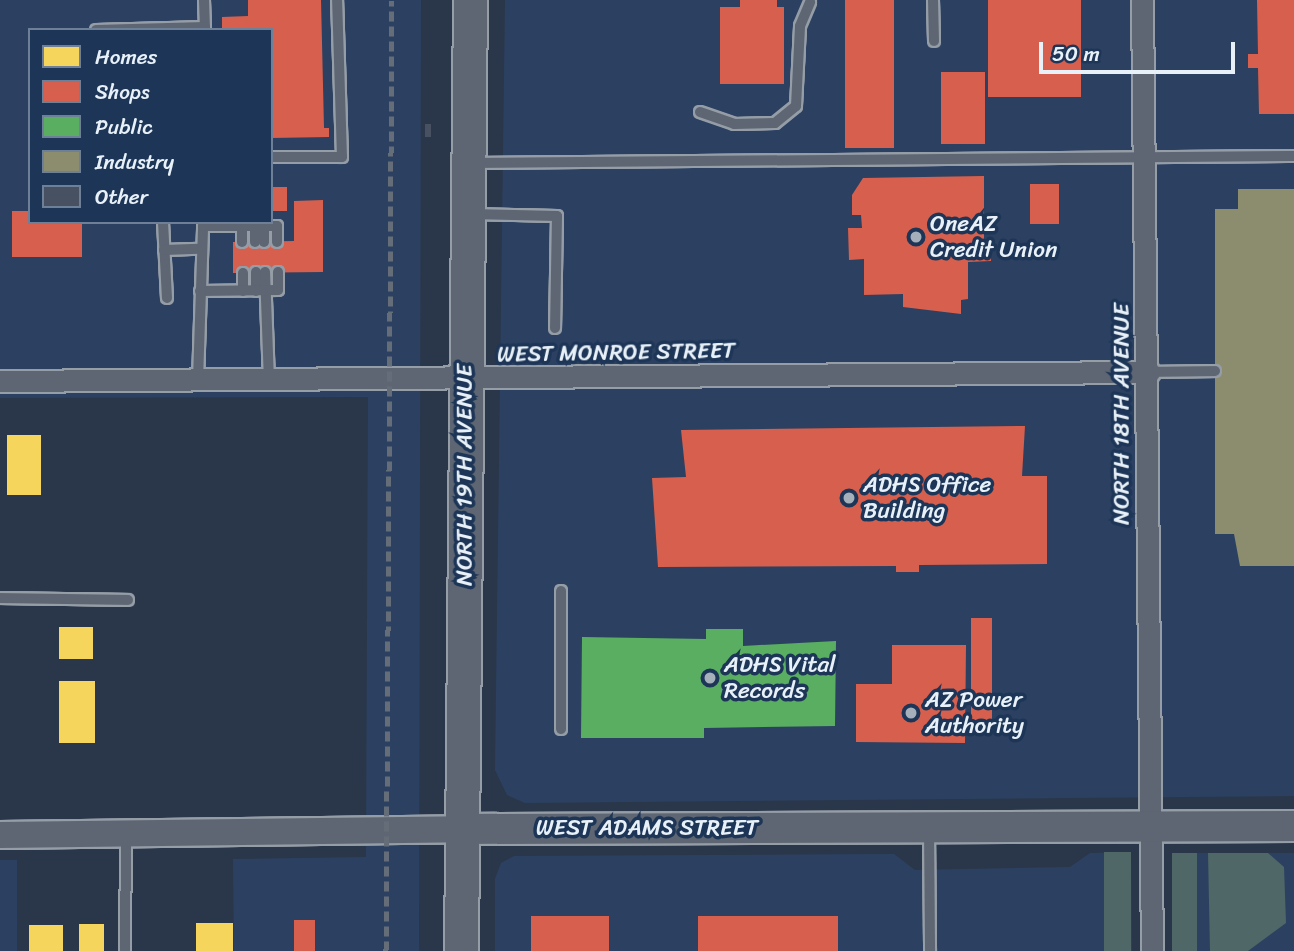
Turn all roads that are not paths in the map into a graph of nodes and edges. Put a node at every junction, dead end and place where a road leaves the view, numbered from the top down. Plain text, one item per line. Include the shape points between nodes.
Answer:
1 (204, 0) edge
2 (337, 0) edge
3 (470, 0) edge
4 (933, 0) edge
5 (1142, 0) edge
6 (810, 2) dead end
7 (205, 28) edge
8 (934, 41) dead end
9 (700, 111) dead end
10 (1145, 156) junction
11 (1294, 156) edge
12 (273, 157) edge
13 (468, 163) junction
14 (468, 214) junction
15 (163, 224) edge
16 (242, 226) junction
17 (260, 226) junction
18 (242, 242) dead end
19 (260, 242) dead end
20 (277, 242) dead end
21 (199, 249) junction
22 (164, 250) junction
23 (243, 272) dead end
24 (260, 272) dead end
25 (278, 272) dead end
26 (261, 290) junction
27 (200, 291) junction
28 (243, 291) junction
29 (167, 299) dead end
30 (555, 328) dead end
31 (1215, 371) dead end
32 (1149, 372) junction
33 (198, 380) junction
34 (0, 381) edge
35 (269, 381) junction
36 (466, 381) junction
37 (561, 591) dead end
38 (0, 598) edge
39 (128, 600) dead end
40 (561, 729) dead end
41 (1294, 826) edge
42 (1150, 827) junction
43 (462, 829) junction
44 (929, 829) junction
45 (126, 834) junction
46 (0, 835) edge
47 (125, 951) edge
48 (461, 951) edge
49 (930, 951) edge
50 (1152, 951) edge

1 - 7 lane
2 - 12 lane via 342,157
3 - 13 main road, NORTH 19TH AVENUE
4 - 8 lane
5 - 10 street, NORTH 18TH AVENUE
6 - 9 lane via 800,26 796,106 775,123 734,124
10 - 11 lane
10 - 13 lane
10 - 32 street, NORTH 18TH AVENUE
13 - 14 main road, NORTH 19TH AVENUE
14 - 30 lane via 557,216
14 - 36 main road, NORTH 19TH AVENUE
15 - 22 lane
16 - 17 lane
16 - 18 lane
16 - 21 lane via 203,226
17 - 19 lane
17 - 20 lane via 277,226
21 - 22 lane
21 - 27 lane
22 - 29 lane
23 - 28 lane
24 - 26 lane
25 - 26 lane via 278,290
26 - 28 lane
26 - 35 lane
27 - 28 lane
27 - 33 lane
31 - 32 lane
32 - 36 street, WEST MONROE STREET
32 - 42 street, NORTH 18TH AVENUE
33 - 34 street, WEST MONROE STREET
33 - 35 street, WEST MONROE STREET
35 - 36 street, WEST MONROE STREET
36 - 43 main road, NORTH 19TH AVENUE
37 - 40 lane
38 - 39 lane
41 - 42 main road, WEST ADAMS STREET
42 - 44 main road, WEST ADAMS STREET
42 - 50 street, NORTH 18TH AVENUE
43 - 44 main road, WEST ADAMS STREET
43 - 45 street, WEST ADAMS STREET
43 - 48 main road, NORTH 19TH AVENUE
44 - 49 lane
45 - 46 street, WEST ADAMS STREET
45 - 47 lane

